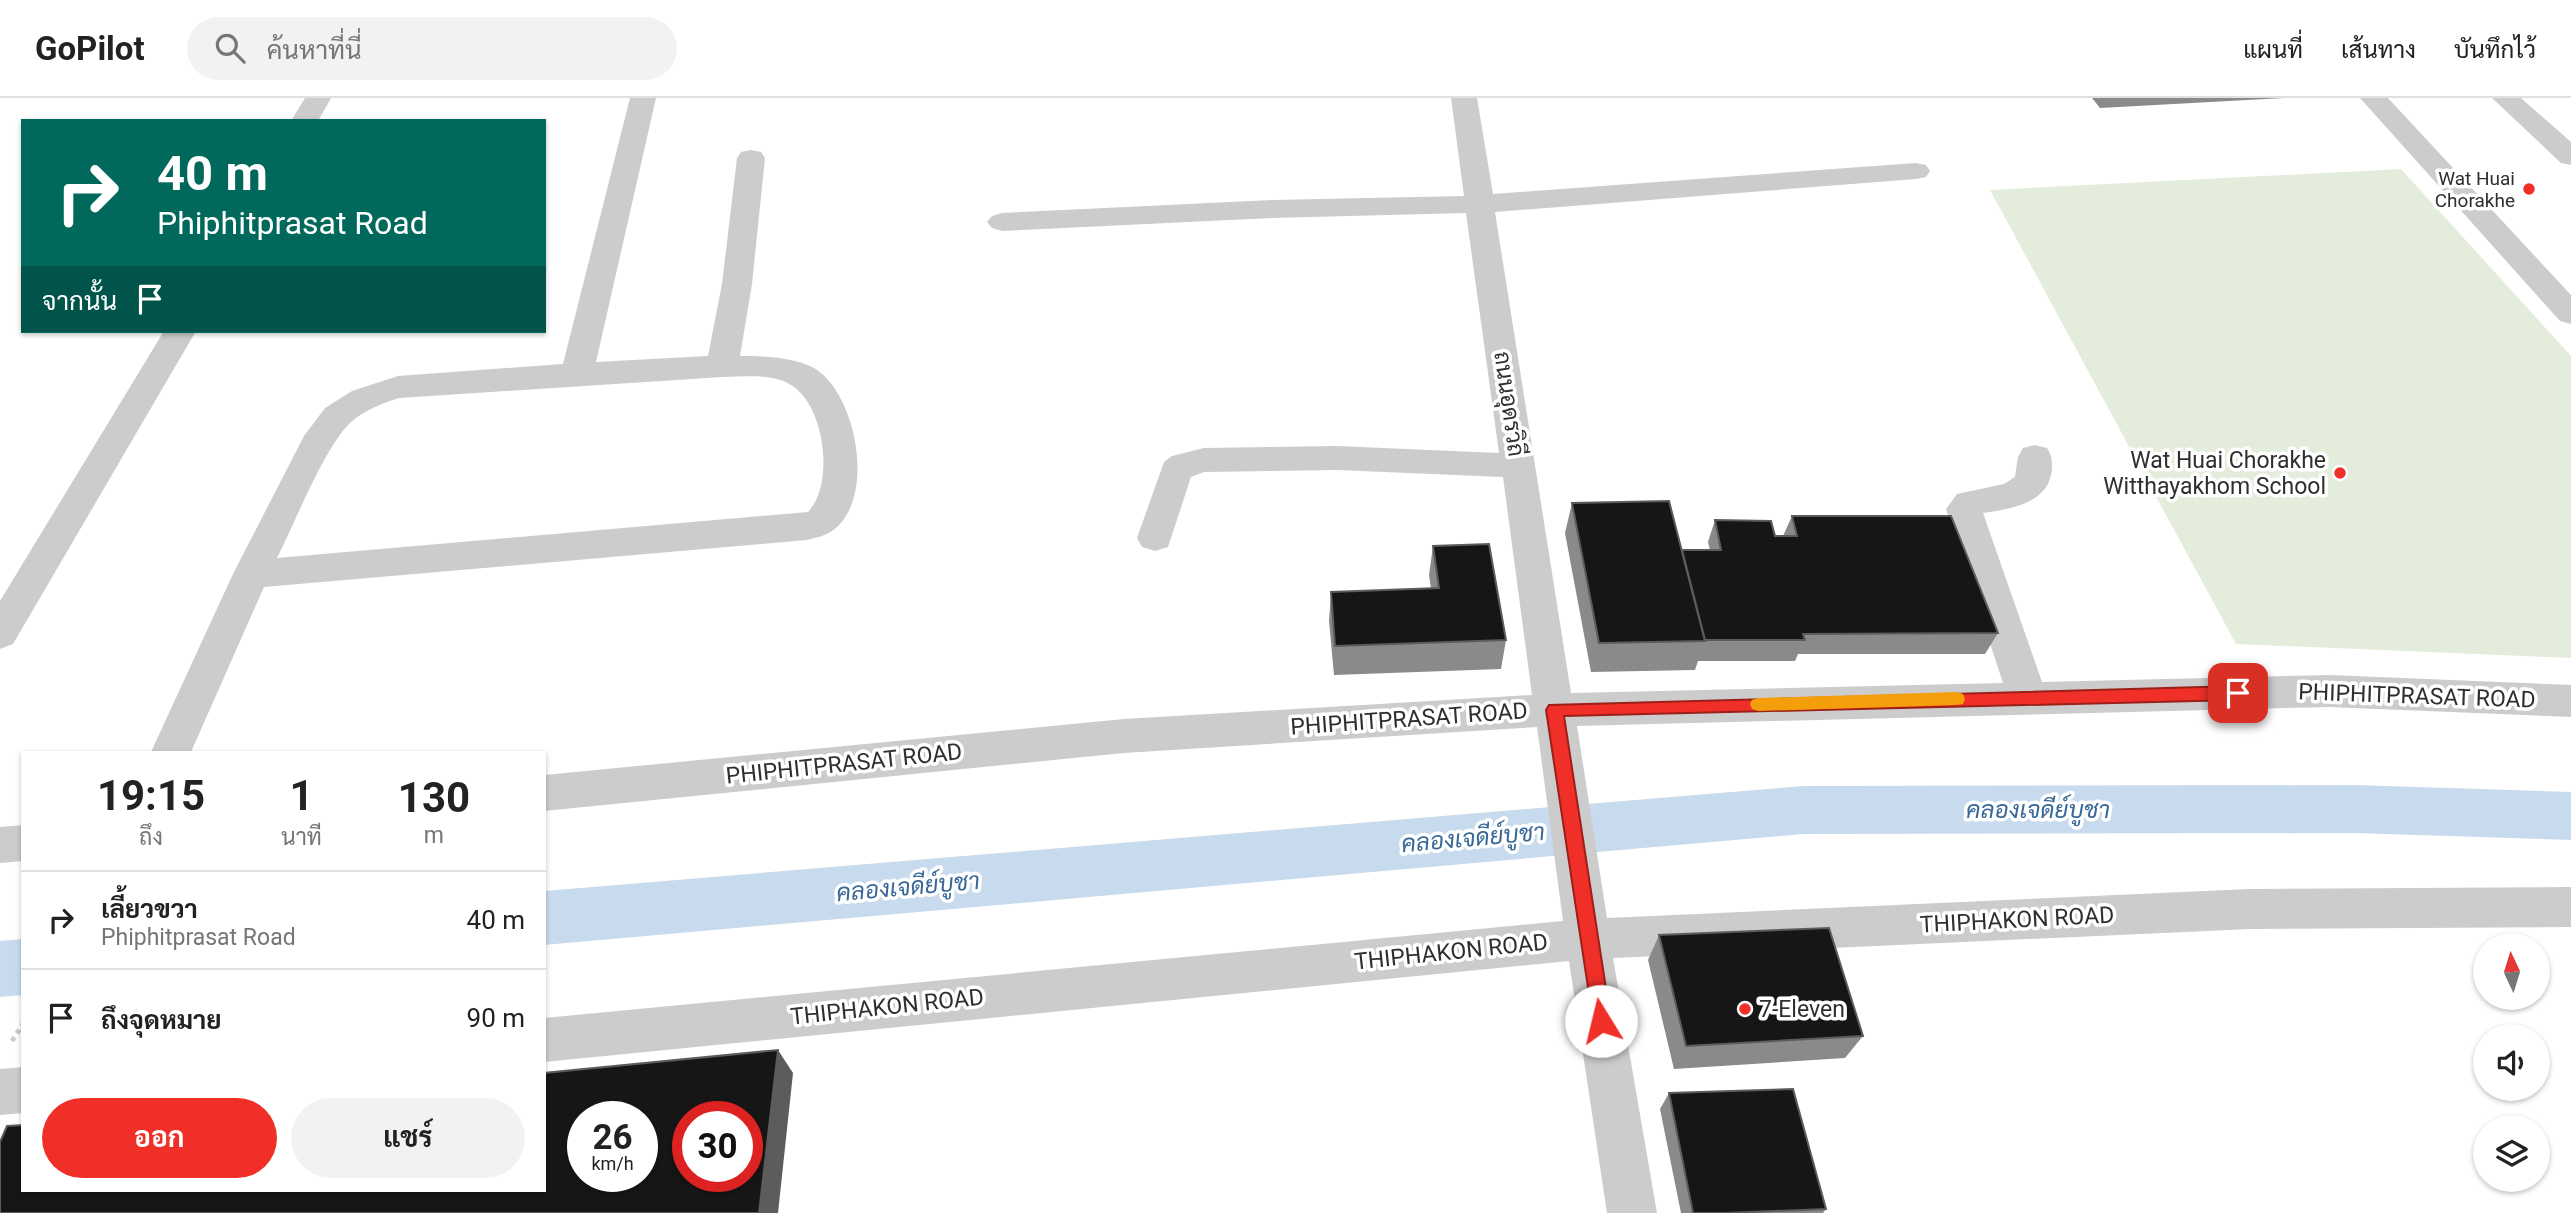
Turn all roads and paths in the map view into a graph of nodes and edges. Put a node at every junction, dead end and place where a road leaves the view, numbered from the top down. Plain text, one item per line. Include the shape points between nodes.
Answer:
1 (317, 98) edge
2 (643, 98) edge
3 (1464, 98) edge
4 (2373, 98) edge
5 (2505, 98) edge
6 (305, 119) edge
7 (2571, 157) edge
8 (751, 158) dead end
9 (1916, 171) dead end
10 (1480, 204) junction
11 (1002, 222) dead end
12 (2571, 314) edge
13 (179, 333) edge
14 (722, 366) junction
15 (577, 374) junction
16 (2035, 457) dead end
17 (1518, 466) junction
18 (1155, 538) dead end
19 (251, 574) junction
20 (0, 634) edge
21 (2027, 697) junction
22 (2571, 701) edge
23 (1555, 710) junction
24 (171, 751) edge
25 (546, 793) edge
26 (21, 843) edge
27 (0, 845) edge
28 (2571, 907) edge
29 (1588, 939) junction
30 (546, 1040) edge
31 (21, 1090) edge
32 (0, 1092) edge
33 (1632, 1213) edge

1 - 6 street
2 - 15 street
3 - 10 street, ถนนอุดรวิถี
4 - 12 street
5 - 7 street
8 - 14 street via 737,284
9 - 10 street
10 - 11 street
10 - 17 street, ถนนอุดรวิถี
13 - 20 street
14 - 15 street
14 - 19 street via 802,376 822,393 839,437 841,474 831,509 821,521 807,527
15 - 19 street via 398,387 347,406 321,436
16 - 21 street via 2032,480 2017,494 1969,503 1964,509
17 - 18 street via 1337,458 1204,460 1176,471
17 - 23 street, ถนนอุดรวิถี
19 - 24 street
21 - 22 street, PHIPHITPRASAT ROAD via 2329,691
21 - 23 street, PHIPHITPRASAT ROAD
23 - 25 street, PHIPHITPRASAT ROAD via 1124,736
23 - 29 street, ถนนอุดรวิถี
26 - 27 street
28 - 29 street, THIPHAKON ROAD via 2250,909
29 - 30 street, THIPHAKON ROAD
29 - 33 street, ถนนอุดรวิถี
31 - 32 street

